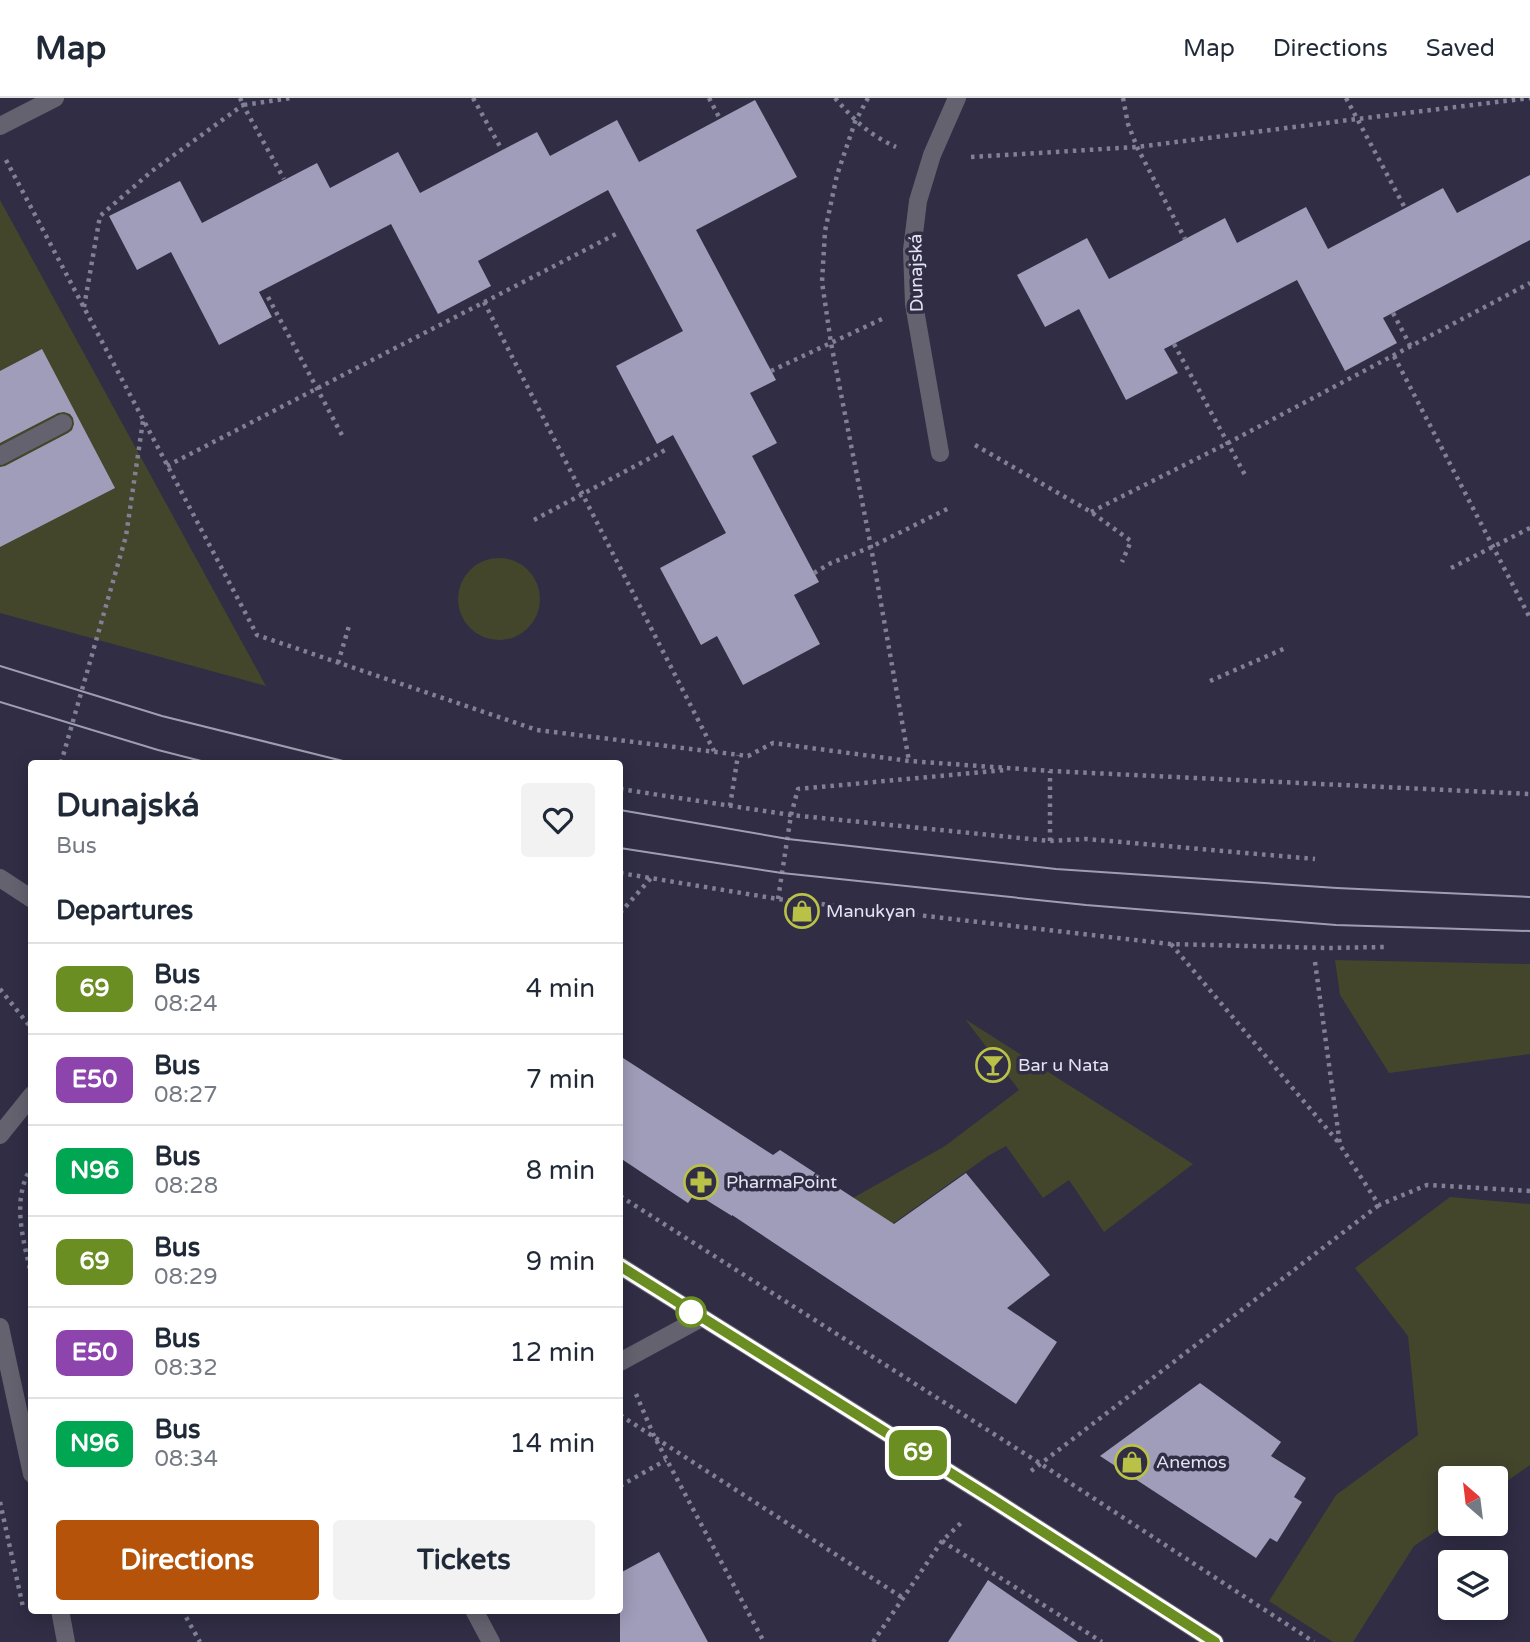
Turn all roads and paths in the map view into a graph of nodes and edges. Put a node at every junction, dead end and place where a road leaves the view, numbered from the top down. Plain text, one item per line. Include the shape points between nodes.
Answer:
1 (55, 98) edge
2 (240, 98) edge
3 (292, 98) edge
4 (473, 98) edge
5 (709, 98) edge
6 (835, 98) edge
7 (868, 98) edge
8 (957, 98) edge
9 (1124, 98) edge
10 (1346, 98) edge
11 (1530, 99) edge
12 (243, 105) junction
13 (720, 118) dead end
14 (1357, 119) junction
15 (855, 122) junction
16 (0, 126) edge
17 (1137, 147) junction
18 (0, 149) edge
19 (502, 150) dead end
20 (906, 152) dead end
21 (972, 156) junction
22 (964, 157) dead end
23 (967, 168) dead end
24 (284, 179) dead end
25 (1405, 208) dead end
26 (618, 233) dead end
27 (1185, 239) dead end
28 (1530, 283) edge
29 (268, 296) dead end
30 (484, 302) junction
31 (914, 304) junction
32 (83, 308) junction
33 (1393, 313) dead end
34 (831, 344) junction
35 (1174, 344) dead end
36 (1411, 347) junction
37 (1394, 356) junction
38 (771, 371) dead end
39 (316, 388) junction
40 (143, 421) junction
41 (63, 423) dead end
42 (342, 437) dead end
43 (1227, 443) junction
44 (975, 445) dead end
45 (669, 448) dead end
46 (940, 453) dead end
47 (0, 456) edge
48 (167, 466) junction
49 (1245, 475) dead end
50 (583, 494) junction
51 (951, 507) dead end
52 (1091, 512) junction
53 (534, 520) dead end
54 (1530, 528) edge
55 (871, 547) junction
56 (1494, 547) junction
57 (1122, 562) dead end
58 (1451, 568) dead end
59 (814, 573) dead end
60 (1530, 618) edge
61 (349, 626) dead end
62 (1288, 647) dead end
63 (338, 663) junction
64 (1210, 681) dead end
65 (714, 751) junction
66 (738, 755) junction
67 (62, 760) edge
68 (909, 761) junction
69 (1018, 769) junction
70 (1050, 771) junction
71 (623, 789) edge
72 (1530, 794) edge
73 (730, 806) junction
74 (792, 815) junction
75 (1050, 841) junction
76 (1315, 859) dead end
77 (623, 873) edge
78 (0, 878) edge
79 (651, 878) junction
80 (28, 896) edge
81 (778, 900) junction
82 (623, 911) edge
83 (1170, 944) junction
84 (1384, 947) dead end
85 (1315, 962) dead end
86 (0, 989) edge
87 (28, 1024) edge
88 (28, 1100) edge
89 (0, 1135) edge
90 (1340, 1145) junction
91 (28, 1172) edge
92 (1530, 1191) edge
93 (623, 1198) edge
94 (1379, 1205) junction
95 (28, 1260) edge
96 (623, 1268) edge
97 (701, 1318) junction
98 (0, 1328) edge
99 (623, 1360) edge
100 (632, 1384) dead end
101 (623, 1417) edge
102 (653, 1436) junction
103 (28, 1456) edge
104 (666, 1460) junction
105 (1041, 1464) junction
106 (1031, 1471) dead end
107 (623, 1484) edge
108 (0, 1502) edge
109 (964, 1520) dead end
110 (942, 1541) junction
111 (903, 1598) junction
112 (61, 1614) edge
113 (184, 1614) edge
114 (476, 1614) edge
115 (25, 1616) dead end
116 (66, 1642) edge
117 (200, 1642) edge
118 (491, 1642) edge
119 (764, 1642) edge
120 (873, 1642) edge
121 (1102, 1642) edge
122 (1215, 1642) edge
123 (1314, 1642) edge

1 - 16 street
2 - 12 path
3 - 12 path
4 - 19 path
5 - 13 path
6 - 15 path
7 - 15 path
8 - 31 street, Dunajská via 918,201 912,250
9 - 17 path
10 - 14 path
11 - 14 path
12 - 24 path
12 - 32 path via 152,171 100,216
14 - 17 path
14 - 25 path
15 - 20 path
15 - 34 path via 825,231 822,282
17 - 21 path
17 - 27 path
18 - 32 path
21 - 22 path
21 - 23 path
26 - 30 path
28 - 36 path
29 - 39 path
30 - 39 path
30 - 50 path
31 - 34 path
31 - 46 street, Dunajská
32 - 40 path
33 - 36 path
34 - 38 path
34 - 55 path
35 - 43 path
36 - 37 path
37 - 43 path
37 - 56 path
39 - 42 path
39 - 48 path
40 - 48 path
40 - 67 path via 126,536
41 - 47 street
43 - 49 path
43 - 52 path
44 - 52 path
45 - 50 path
48 - 63 path via 257,635
50 - 53 path
50 - 65 path
51 - 55 path
52 - 57 path via 1131,541
54 - 56 path
55 - 59 path
55 - 68 path
56 - 58 path
56 - 60 path
61 - 63 path
62 - 64 path
63 - 65 path via 537,730
65 - 66 path
66 - 68 path via 748,756 773,743
66 - 73 path
68 - 69 path
69 - 70 path
69 - 74 path via 798,789
70 - 72 path
70 - 75 path
71 - 73 path
73 - 74 path
74 - 75 path
74 - 81 path
75 - 76 path via 1086,839
77 - 79 path
78 - 80 street
79 - 81 path
79 - 82 path
81 - 83 path
83 - 84 path
83 - 90 path
85 - 90 path
86 - 87 path
88 - 89 street
90 - 94 path
91 - 95 path via 19,1206
92 - 94 path via 1427,1185
93 - 105 path
94 - 105 path
96 - 97 street
97 - 99 street
97 - 122 street
98 - 103 street
100 - 102 path
101 - 102 path
102 - 104 path
102 - 111 path
104 - 107 path
104 - 119 path
105 - 106 path
105 - 123 path
108 - 115 path
109 - 110 path
110 - 111 path
110 - 121 path
111 - 120 path
112 - 116 street
113 - 117 path
114 - 118 street

